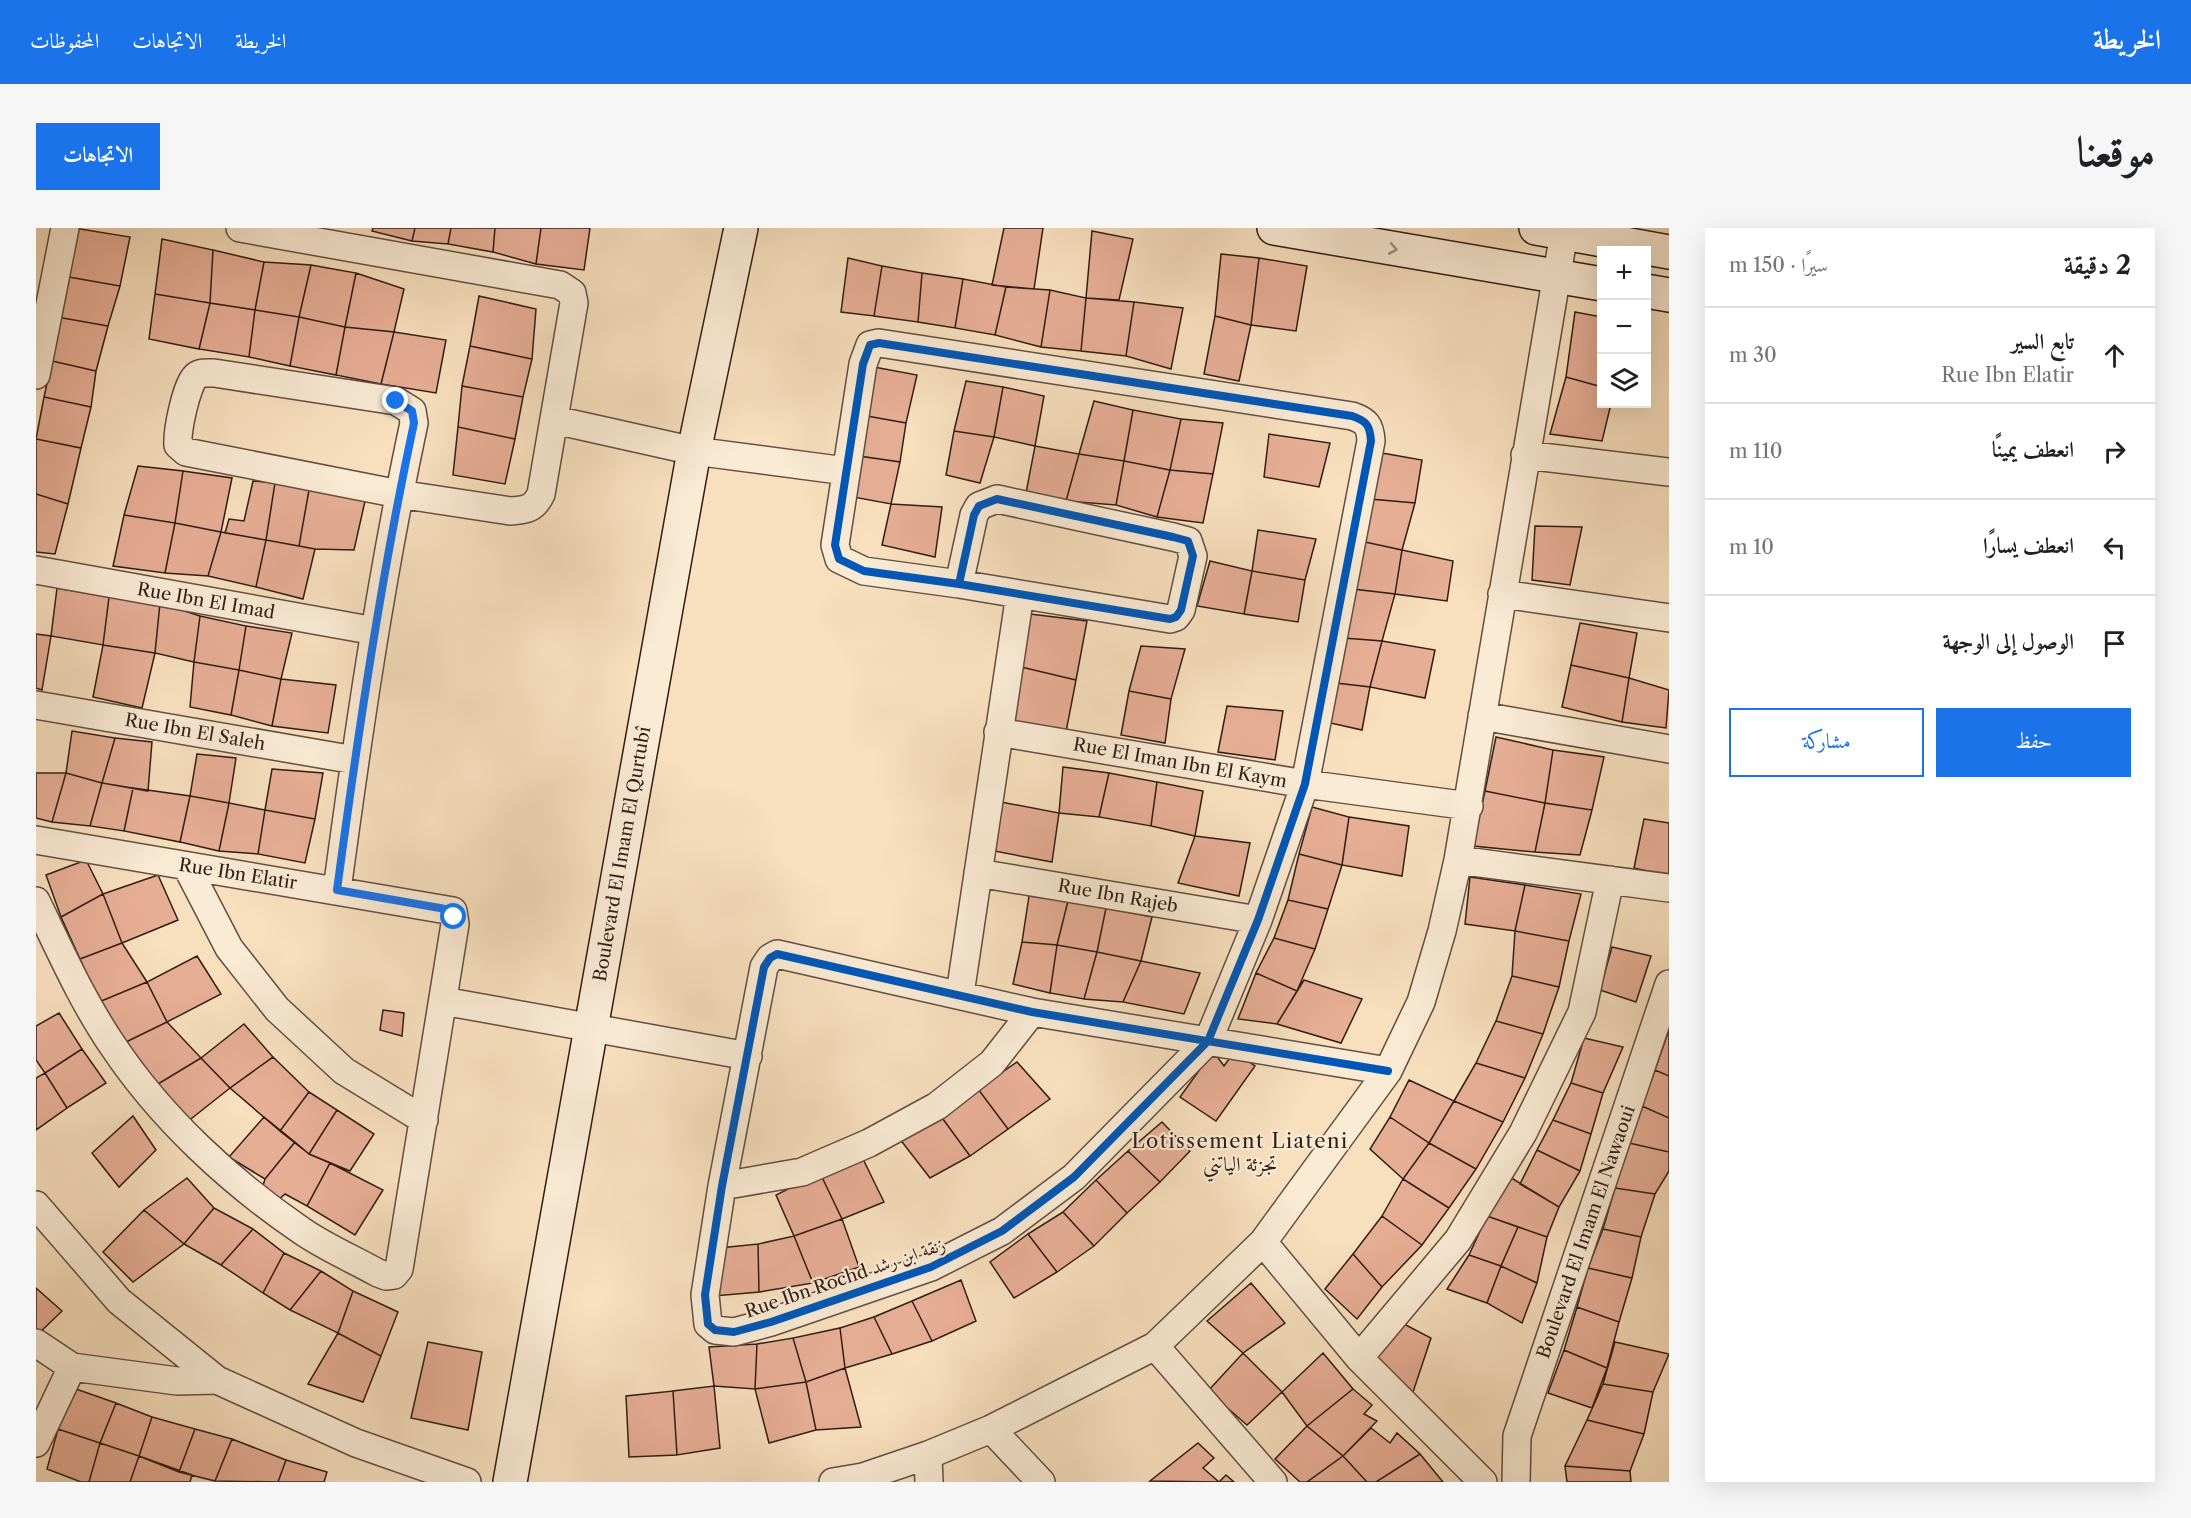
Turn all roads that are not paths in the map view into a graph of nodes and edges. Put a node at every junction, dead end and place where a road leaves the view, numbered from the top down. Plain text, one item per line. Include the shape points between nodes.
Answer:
1 (65, 228) edge
2 (240, 228) edge
3 (741, 228) edge
4 (1274, 228) edge
5 (1550, 231) edge
6 (1669, 252) edge
7 (1555, 276) junction
8 (1597, 283) edge
9 (1651, 292) edge
10 (1669, 295) edge
11 (36, 375) edge
12 (555, 420) junction
13 (694, 451) junction
14 (1525, 455) junction
15 (846, 471) junction
16 (1669, 472) edge
17 (399, 494) junction
18 (36, 570) edge
19 (959, 584) junction
20 (1020, 594) junction
21 (1502, 594) junction
22 (1669, 618) edge
23 (375, 631) junction
24 (36, 705) edge
25 (1482, 716) junction
26 (998, 732) junction
27 (1669, 749) edge
28 (355, 760) junction
29 (1305, 784) junction
30 (1469, 806) junction
31 (36, 840) edge
32 (1458, 860) junction
33 (187, 867) junction
34 (978, 873) junction
35 (1610, 880) junction
36 (1669, 888) edge
37 (337, 890) junction
38 (36, 901) edge
39 (1258, 920) junction
40 (1669, 984) edge
41 (960, 994) junction
42 (443, 1001) junction
43 (1032, 1012) junction
44 (591, 1028) junction
45 (1208, 1041) junction
46 (748, 1056) junction
47 (1388, 1071) junction
48 (424, 1120) junction
49 (722, 1186) junction
50 (36, 1205) edge
51 (1263, 1242) junction
52 (36, 1343) edge
53 (1155, 1346) junction
54 (1359, 1358) junction
55 (72, 1367) junction
56 (218, 1380) junction
57 (991, 1428) junction
58 (36, 1443) edge
59 (928, 1455) junction
60 (862, 1479) edge
61 (467, 1482) edge
62 (510, 1482) edge
63 (833, 1482) edge
64 (929, 1482) edge
65 (1041, 1482) edge
66 (1273, 1482) edge
67 (1483, 1482) edge
68 (1516, 1482) edge

1 - 11 street
2 - 12 street via 560,285 572,292 574,303
3 - 13 street, Boulevard El Imam El Qurtubî
4 -> 7 street
5 - 6 street
5 - 7 street
7 - 8 street
7 - 14 street
9 - 10 street
12 - 13 street
12 - 17 street via 541,494 537,504 527,510 510,511
13 - 15 street
13 - 44 street, Boulevard El Imam El Qurtubî
14 - 16 street
14 - 21 street
15 - 19 street via 835,544 839,559 864,571
15 - 29 street, Rue Ibn Rochd زنقة ابن رشد via 866,350 879,343 1364,420 1370,428 1371,441
17 - 17 street via 414,423 412,411 406,405 214,373 194,377 177,433 178,445 186,452
17 - 23 street
18 - 23 street, Rue Ibn El Imad
19 - 20 street
19 - 20 street via 974,515 979,506 997,499 1173,537 1188,541 1192,547 1181,610 1176,617 1160,619
20 - 26 street
21 - 22 street
21 - 25 street
23 - 28 street
24 - 28 street, Rue Ibn El Saleh
25 - 27 street
25 - 30 street
26 - 29 street, Rue El Iman Ibn El Kaym
26 - 34 street
28 - 37 street
29 - 30 street, Rue El Iman Ibn El Kaym
29 - 39 street, Rue Ibn Rochd زنقة ابن رشد
30 - 32 street
31 - 33 street, Rue Ibn Elatir
32 - 35 street
32 - 47 street via 1443,932 1421,1002
33 - 37 street, Rue Ibn Elatir
33 - 48 street via 229,948 277,1009 344,1071
34 - 39 street, Rue Ibn Rajeb
34 - 41 street
35 - 36 street
35 - 54 street via 1582,1012 1523,1133 1458,1240
37 - 42 street, Rue Ibn Elatir via 453,911 455,924
38 - 48 street via 75,983 113,1047 166,1115 234,1178 302,1231 386,1276 399,1269
39 - 45 street, Rue Ibn Rochd زنقة ابن رشد
40 - 68 street, Boulevard El Imam El Nawaoui via 1517,1436
41 - 43 street
41 - 46 street via 777,954 764,967
42 - 44 street
42 - 48 street
43 - 45 street
43 - 49 street via 992,1063 937,1106 802,1172
44 - 46 street
44 - 62 street, Boulevard El Imam El Qurtubî
45 - 47 street
45 - 49 street, Rue Ibn Rochd زنقة ابن رشد via 1074,1178 1002,1231 931,1267 734,1332 716,1330 708,1324 705,1295
46 - 49 street
47 - 51 street
50 - 56 street via 119,1301
51 - 53 street
51 - 54 street
52 - 55 street
53 - 57 street
53 - 66 street
54 - 67 street
55 - 56 street via 177,1381
55 - 58 street
56 - 61 street via 356,1443
57 - 59 street
57 - 65 street
59 - 60 street
59 - 64 street
60 - 63 street

